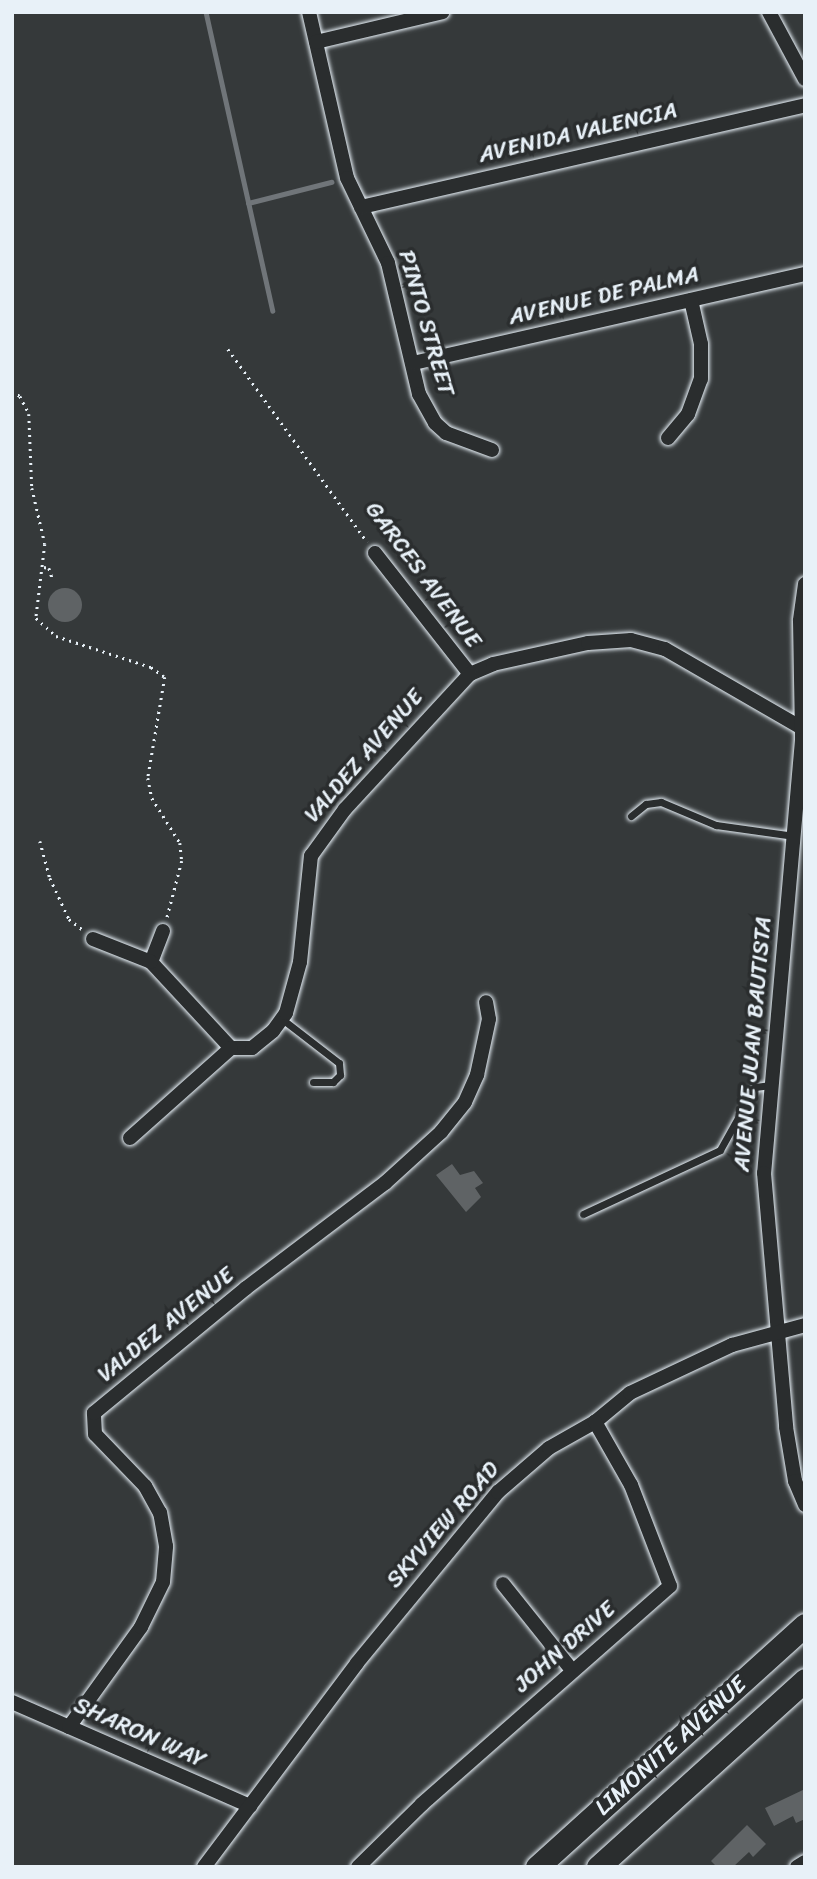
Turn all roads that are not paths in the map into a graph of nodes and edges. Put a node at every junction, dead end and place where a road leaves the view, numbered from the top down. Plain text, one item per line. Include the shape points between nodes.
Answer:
1 (309, 12) edge
2 (443, 12) edge
3 (769, 12) edge
4 (316, 42) junction
5 (805, 79) edge
6 (805, 104) edge
7 (361, 207) junction
8 (805, 274) edge
9 (691, 300) junction
10 (413, 363) junction
11 (668, 438) dead end
12 (492, 450) dead end
13 (375, 553) road end
14 (805, 584) edge
15 (470, 674) junction
16 (802, 727) junction
17 (631, 816) dead end
18 (794, 836) junction
19 (163, 931) road end
20 (93, 939) road end
21 (151, 962) junction
22 (486, 1002) dead end
23 (282, 1019) junction
24 (231, 1048) junction
25 (313, 1082) dead end
26 (771, 1085) junction
27 (130, 1138) dead end
28 (583, 1214) dead end
29 (805, 1325) edge
30 (775, 1331) junction
31 (595, 1422) junction
32 (805, 1505) edge
33 (503, 1584) dead end
34 (805, 1625) edge
35 (572, 1670) junction
36 (805, 1680) edge
37 (12, 1702) edge
38 (69, 1727) junction
39 (250, 1806) junction
40 (805, 1862) edge
41 (204, 1867) edge
42 (358, 1867) edge
43 (537, 1867) edge
44 (598, 1867) edge
45 (797, 1867) edge

1 - 4 street, PINTO STREET
2 - 4 street
3 - 5 street
4 - 7 street, PINTO STREET via 347,178
6 - 7 street, AVENIDA VALENCIA
7 - 10 street, PINTO STREET via 388,263
8 - 9 street, AVENUE DE PALMA
9 - 10 street, AVENUE DE PALMA
9 - 11 street via 701,344 701,379 688,414
10 - 12 street, PINTO STREET via 419,394 435,423 459,440
13 - 15 street, GARCES AVENUE
14 - 16 street, AVENUE JUAN BAUTISTA via 800,621
15 - 16 street, GARCES AVENUE via 493,664 588,643 631,640 665,649
15 - 23 street, VALDEZ AVENUE via 321,839 307,873 306,919 292,997
16 - 18 street, AVENUE JUAN BAUTISTA
17 - 18 lane via 646,804 661,802 716,825
18 - 26 street, AVENUE JUAN BAUTISTA
19 - 21 street
20 - 21 street
21 - 24 street
22 - 38 street, VALDEZ AVENUE via 485,1047 477,1075 465,1101 441,1132 385,1184 246,1288 94,1413 95,1434 145,1486 155,1504 166,1546 163,1581 141,1627
23 - 24 street via 252,1048
23 - 25 lane via 339,1063 341,1072 332,1082
24 - 27 street
26 - 28 lane via 755,1087 720,1150
26 - 30 street, AVENUE JUAN BAUTISTA via 764,1214
29 - 30 street, SKYVIEW ROAD
30 - 31 street, SKYVIEW ROAD via 666,1373 630,1392
30 - 32 street, AVENUE JUAN BAUTISTA via 790,1454
31 - 35 street, JOHN DRIVE via 631,1485 670,1586
31 - 39 street, SKYVIEW ROAD via 549,1448 498,1492 357,1663
33 - 35 street
34 - 43 main road, LIMONITE AVENUE
35 - 42 street, JOHN DRIVE
36 - 44 main road, LIMONITE AVENUE
37 - 38 street, SHARON WAY
38 - 39 street, SHARON WAY
39 - 41 street, SKYVIEW ROAD
40 - 45 street

